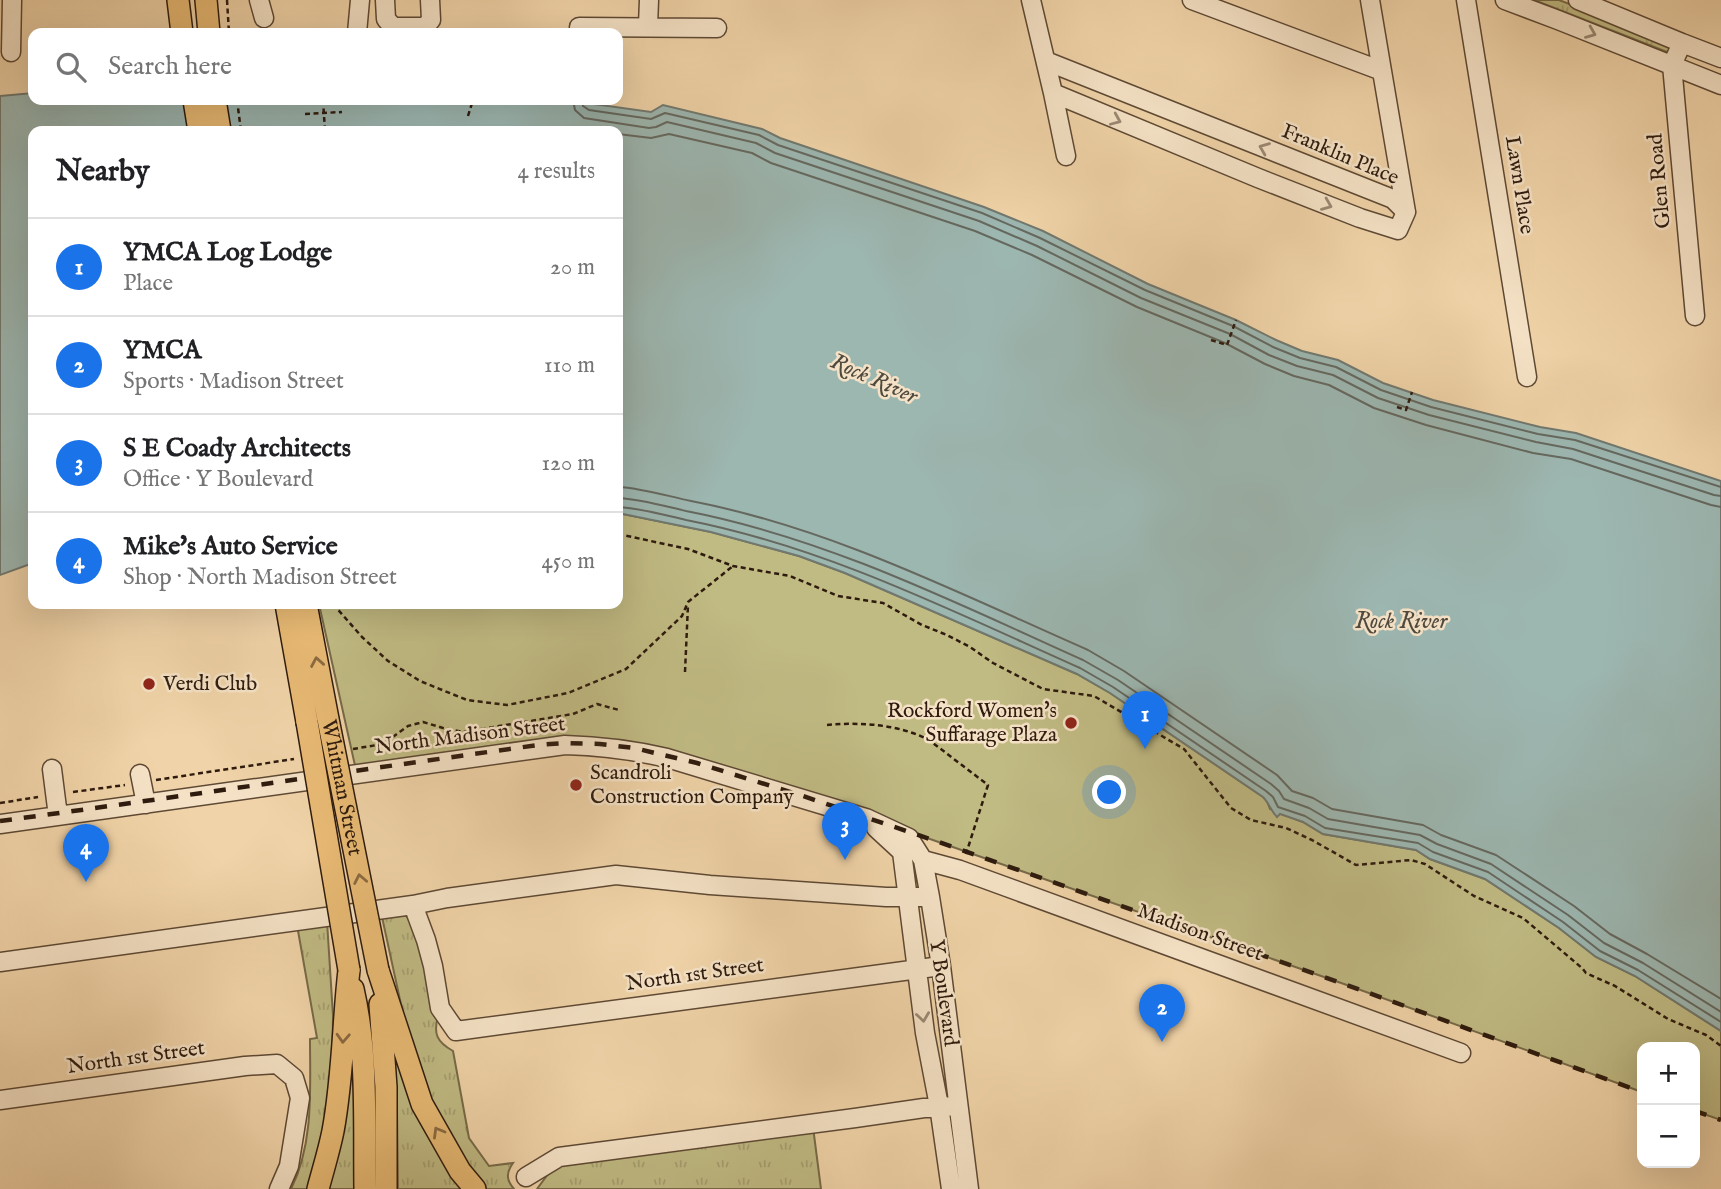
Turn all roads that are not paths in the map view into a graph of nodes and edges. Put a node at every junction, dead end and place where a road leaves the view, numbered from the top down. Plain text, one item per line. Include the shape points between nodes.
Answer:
1 (12, 0) edge
2 (178, 0) edge
3 (206, 0) edge
4 (215, 0) edge
5 (360, 0) edge
6 (385, 0) edge
7 (430, 0) edge
8 (649, 0) edge
9 (1031, 0) edge
10 (1192, 0) edge
11 (1370, 0) edge
12 (1466, 0) edge
13 (1505, 0) edge
14 (1578, 0) edge
15 (648, 26) junction
16 (579, 27) dead end
17 (718, 27) dead end
18 (181, 28) edge
19 (210, 28) edge
20 (212, 28) edge
21 (358, 28) edge
22 (1682, 43) junction
23 (11, 52) dead end
24 (1721, 58) edge
25 (1046, 61) junction
26 (1672, 65) junction
27 (1382, 71) junction
28 (1721, 85) edge
29 (1054, 93) junction
30 (195, 105) edge
31 (216, 105) edge
32 (198, 126) edge
33 (219, 126) edge
34 (1066, 156) dead end
35 (1406, 212) junction
36 (1695, 316) dead end
37 (1528, 377) dead end
38 (297, 609) edge
39 (317, 721) junction
40 (52, 769) dead end
41 (141, 778) road end
42 (146, 804) junction
43 (58, 816) junction
44 (866, 818) junction
45 (0, 824) edge
46 (923, 860) junction
47 (906, 897) junction
48 (930, 897) junction
49 (413, 905) junction
50 (0, 962) edge
51 (941, 966) junction
52 (916, 969) junction
53 (349, 970) junction
54 (378, 970) junction
55 (1461, 1053) dead end
56 (0, 1100) edge
57 (939, 1106) junction
58 (957, 1106) junction
59 (526, 1177) dead end
60 (279, 1189) edge
61 (318, 1189) edge
62 (365, 1189) edge
63 (386, 1189) edge
64 (475, 1189) edge
65 (951, 1189) edge
66 (969, 1189) edge

1 - 23 street
2 - 18 main road
3 - 19 main road
4 - 20 main road
5 - 21 street
6 - 7 street via 386,19 393,27 425,27 431,20
8 - 15 street
9 - 25 street
10 - 27 street
11 - 27 street
12 - 37 street, Lawn Place
13 -> 26 street
14 - 22 street
15 - 16 street
15 - 17 street
22 - 24 street
22 - 26 street, Glen Road
25 - 29 street
35 -> 25 street, Franklin Place via 1393,199
26 - 28 street
26 - 36 street, Glen Road
27 - 35 street
29 - 34 street
29 -> 35 street, Franklin Place via 1360,218 1398,230
30 - 32 main road
31 - 33 main road
38 - 39 main road, Whitman Street
39 - 53 main road, Whitman Street, bridge
54 -> 39 main road, Whitman Street, bridge
40 - 43 street
41 - 42 street
42 - 43 street, North Madison Street
42 - 44 street, North Madison Street via 576,745 667,758
43 - 45 street, North Madison Street
44 - 46 street, North Madison Street via 909,838
44 - 47 street, Y Boulevard via 902,852
46 - 48 street, Y Boulevard
46 - 55 street, Madison Street
47 - 48 street
47 - 49 street via 616,875
47 - 52 street, Y Boulevard
48 - 51 street, Y Boulevard
49 - 50 street
49 - 52 street, North 1st Street via 433,966 440,1008 456,1031
51 - 52 street, North 1st Street
51 - 58 street, Y Boulevard
52 -> 57 street, Y Boulevard
53 -> 61 main road via 333,1130
53 - 62 main road via 359,1014
54 - 63 main road via 386,1087
64 -> 54 main road via 422,1104
56 - 60 street, North 1st Street via 276,1064 294,1078 300,1098 289,1166
57 - 58 street
57 - 59 street via 559,1157
57 - 65 street, Y Boulevard
58 - 66 street, Y Boulevard

